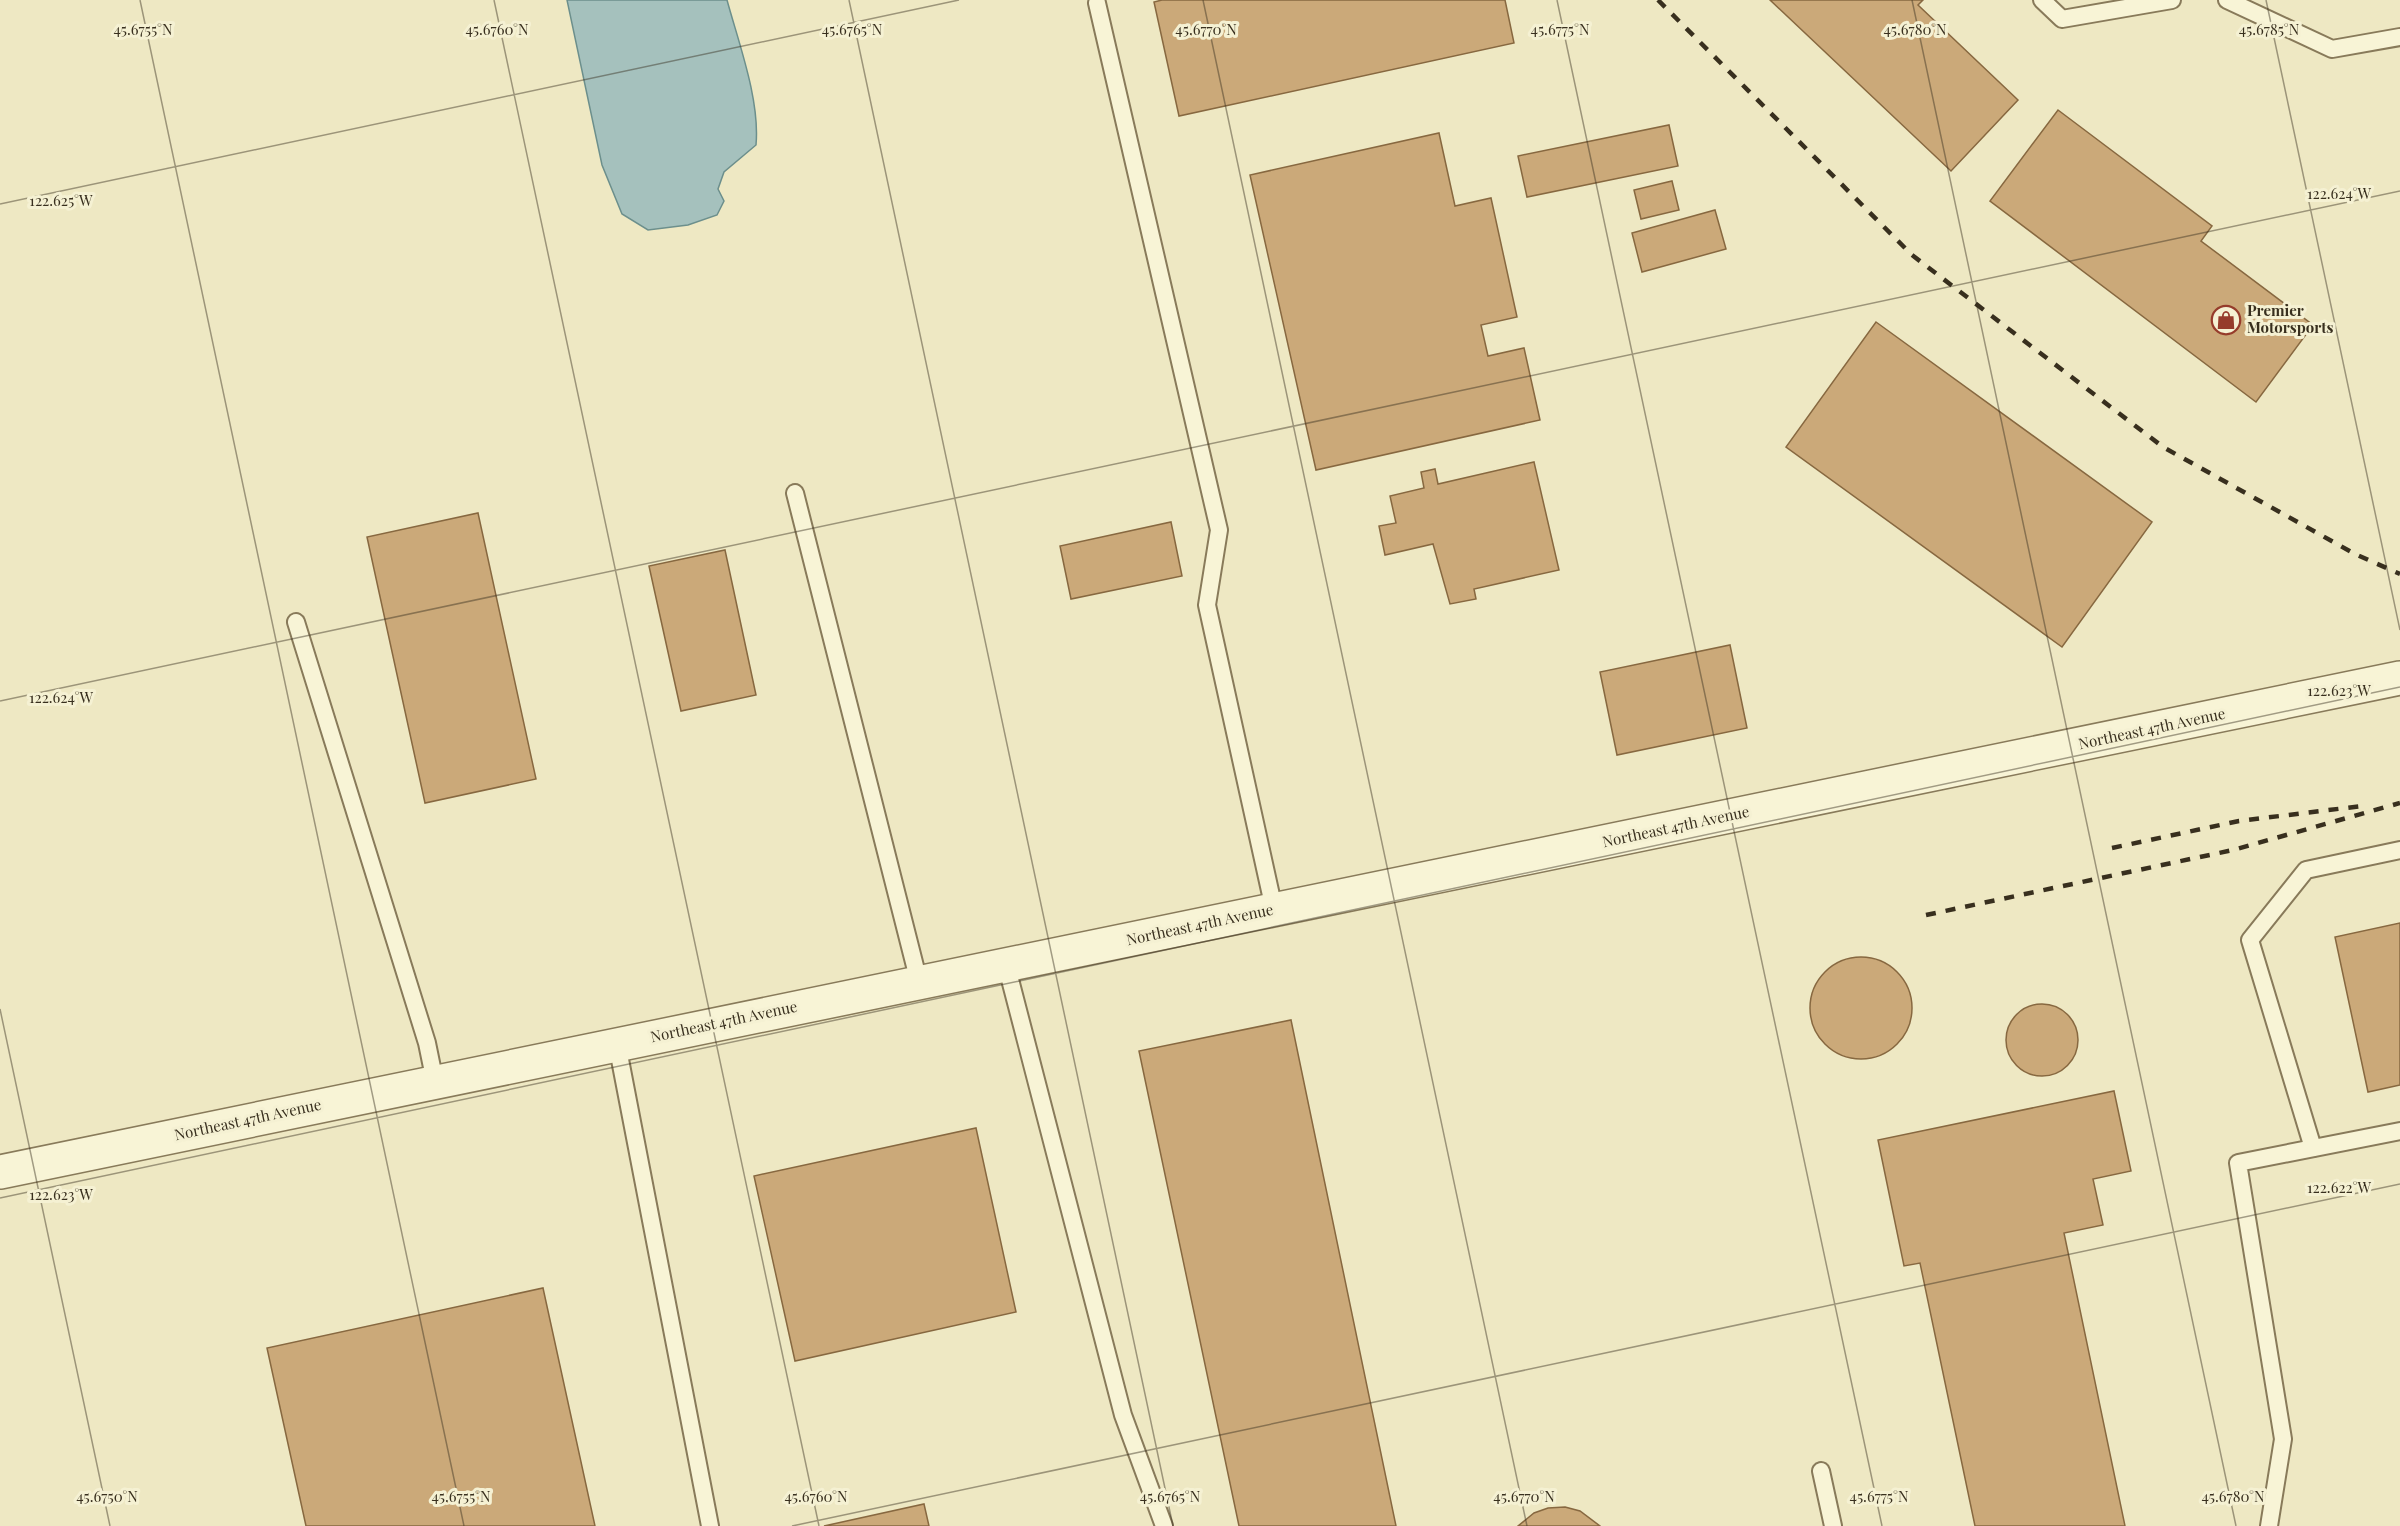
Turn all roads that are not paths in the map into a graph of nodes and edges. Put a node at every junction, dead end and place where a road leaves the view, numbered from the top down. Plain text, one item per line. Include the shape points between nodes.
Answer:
1 (2042, 0) edge
2 (2172, 0) edge
3 (2227, 0) edge
4 (1097, 3) dead end
5 (2400, 37) edge
6 (795, 493) dead end
7 (296, 622) dead end
8 (2400, 678) edge
9 (2400, 850) edge
10 (1274, 909) junction
11 (1006, 964) junction
12 (919, 982) junction
13 (617, 1044) junction
14 (435, 1082) junction
15 (2400, 1131) edge
16 (2313, 1149) junction
17 (0, 1172) edge
18 (1821, 1471) dead end
19 (710, 1526) edge
20 (1164, 1526) edge
21 (1833, 1526) edge
22 (2269, 1526) edge

1 - 2 lane via 2062,19
3 - 5 lane via 2332,49
4 - 10 lane via 1219,530 1207,605
6 - 12 lane
7 - 14 lane via 427,1043
8 - 10 street, Northeast 47th Avenue
9 - 16 lane via 2306,870 2250,940
10 - 11 street, Northeast 47th Avenue
11 - 12 street, Northeast 47th Avenue
11 - 20 lane via 1123,1415
12 - 13 street, Northeast 47th Avenue
13 - 14 street, Northeast 47th Avenue
13 - 19 lane
14 - 17 street, Northeast 47th Avenue
15 - 16 lane
16 - 22 lane via 2238,1163 2283,1439
18 - 21 lane

